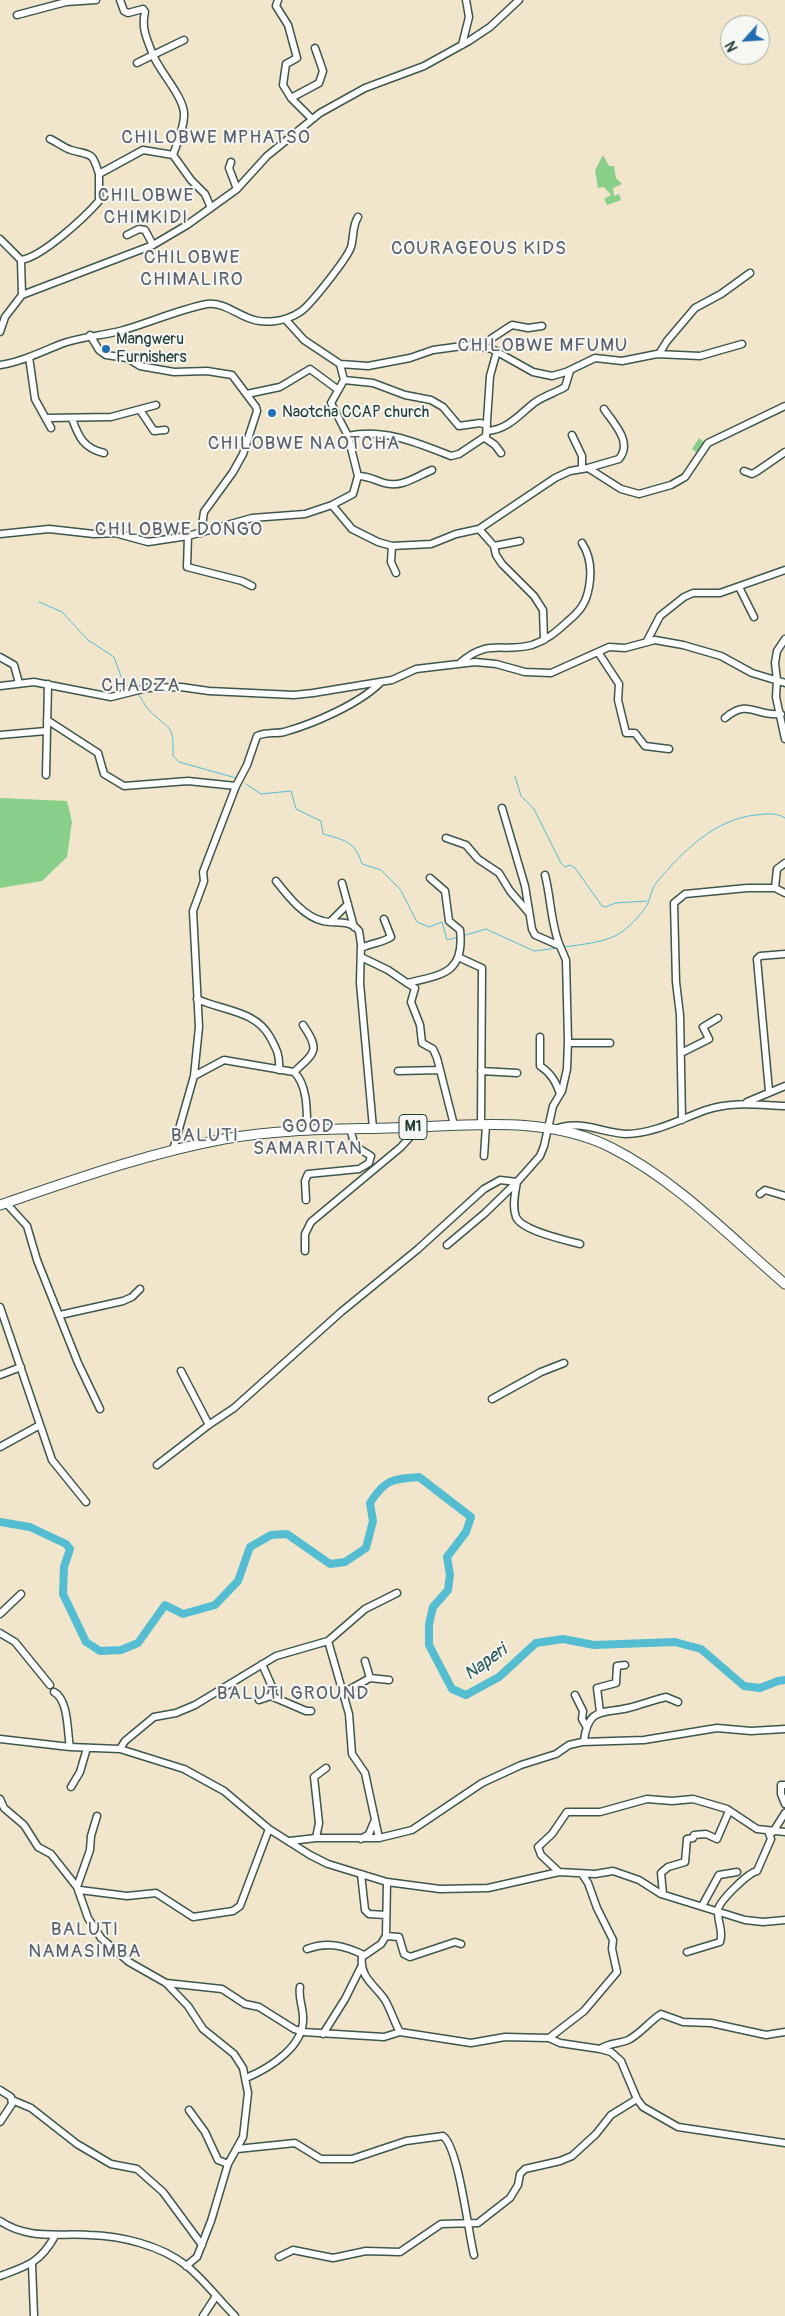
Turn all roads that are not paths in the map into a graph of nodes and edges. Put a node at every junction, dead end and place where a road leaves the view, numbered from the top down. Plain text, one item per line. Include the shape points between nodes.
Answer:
1 (96, 0) edge
2 (120, 0) edge
3 (278, 0) edge
4 (466, 0) edge
5 (519, 0) edge
6 (17, 15) dead end
7 (184, 40) dead end
8 (462, 44) junction
9 (315, 48) dead end
10 (153, 55) junction
11 (136, 63) dead end
12 (291, 98) junction
13 (312, 119) junction
14 (50, 139) dead end
15 (173, 154) junction
16 (231, 162) dead end
17 (99, 174) junction
18 (237, 189) junction
19 (211, 208) junction
20 (358, 217) dead end
21 (127, 235) dead end
22 (0, 239) edge
23 (153, 245) junction
24 (22, 260) junction
25 (750, 273) dead end
26 (22, 295) junction
27 (286, 320) junction
28 (542, 326) dead end
29 (0, 332) edge
30 (90, 335) junction
31 (742, 344) dead end
32 (480, 346) junction
33 (496, 351) junction
34 (658, 354) junction
35 (29, 357) junction
36 (340, 364) junction
37 (0, 365) edge
38 (570, 370) junction
39 (344, 380) junction
40 (337, 389) junction
41 (247, 394) junction
42 (156, 405) dead end
43 (785, 406) edge
44 (604, 409) dead end
45 (140, 410) junction
46 (47, 418) junction
47 (72, 419) junction
48 (51, 428) dead end
49 (487, 428) junction
50 (165, 430) dead end
51 (572, 435) dead end
52 (348, 436) junction
53 (485, 438) junction
54 (785, 452) edge
55 (104, 453) dead end
56 (501, 453) dead end
57 (585, 468) junction
58 (432, 470) dead end
59 (744, 471) dead end
60 (358, 476) junction
61 (332, 505) junction
62 (479, 529) junction
63 (201, 533) junction
64 (0, 534) edge
65 (188, 536) junction
66 (520, 541) dead end
67 (582, 543) dead end
68 (392, 546) junction
69 (494, 546) junction
70 (785, 570) edge
71 (396, 573) dead end
72 (252, 586) dead end
73 (739, 587) junction
74 (754, 617) dead end
75 (785, 639) edge
76 (544, 640) junction
77 (647, 641) junction
78 (598, 652) junction
79 (0, 657) edge
80 (459, 664) junction
81 (777, 680) junction
82 (380, 682) junction
83 (19, 683) junction
84 (785, 683) edge
85 (48, 684) junction
86 (0, 686) edge
87 (781, 714) junction
88 (725, 718) dead end
89 (47, 720) junction
90 (46, 731) junction
91 (0, 735) edge
92 (785, 739) edge
93 (669, 749) dead end
94 (46, 775) dead end
95 (236, 786) junction
96 (502, 808) dead end
97 (446, 838) dead end
98 (785, 863) edge
99 (545, 875) dead end
100 (430, 878) dead end
101 (276, 881) dead end
102 (342, 883) dead end
103 (775, 888) junction
104 (785, 893) edge
105 (348, 904) junction
106 (531, 916) junction
107 (384, 919) dead end
108 (331, 921) junction
109 (354, 927) junction
110 (560, 946) junction
111 (361, 948) junction
112 (785, 954) edge
113 (361, 957) junction
114 (458, 957) junction
115 (422, 979) junction
116 (407, 983) junction
117 (415, 988) junction
118 (197, 999) junction
119 (718, 1018) dead end
120 (303, 1025) dead end
121 (540, 1037) dead end
122 (568, 1043) junction
123 (610, 1043) dead end
124 (680, 1053) junction
125 (279, 1070) junction
126 (440, 1070) junction
127 (398, 1071) dead end
128 (481, 1071) junction
129 (294, 1072) junction
130 (517, 1072) dead end
131 (194, 1076) junction
132 (785, 1086) edge
133 (769, 1091) junction
134 (560, 1094) junction
135 (746, 1102) junction
136 (785, 1106) edge
137 (682, 1120) junction
138 (454, 1125) junction
139 (484, 1125) junction
140 (419, 1127) junction
141 (373, 1128) junction
142 (350, 1129) junction
143 (551, 1129) junction
144 (307, 1130) junction
145 (173, 1150) junction
146 (484, 1156) dead end
147 (517, 1182) junction
148 (760, 1194) dead end
149 (785, 1196) edge
150 (306, 1200) dead end
151 (3, 1204) edge
152 (580, 1244) dead end
153 (447, 1245) dead end
154 (305, 1251) dead end
155 (785, 1284) edge
156 (140, 1289) dead end
157 (0, 1307) edge
158 (60, 1316) junction
159 (564, 1363) dead end
160 (21, 1367) junction
161 (181, 1372) dead end
162 (0, 1375) edge
163 (492, 1399) dead end
164 (100, 1409) dead end
165 (40, 1424) junction
166 (209, 1425) junction
167 (0, 1447) edge
168 (157, 1465) dead end
169 (86, 1502) dead end
170 (21, 1594) dead end
171 (397, 1594) dead end
172 (0, 1614) edge
173 (0, 1633) edge
174 (328, 1641) junction
175 (365, 1661) dead end
176 (262, 1664) junction
177 (625, 1665) dead end
178 (370, 1678) junction
179 (389, 1680) dead end
180 (50, 1685) dead end
181 (54, 1692) dead end
182 (343, 1693) junction
183 (575, 1695) dead end
184 (271, 1696) junction
185 (258, 1700) dead end
186 (678, 1702) dead end
187 (311, 1711) dead end
188 (600, 1712) junction
189 (586, 1726) junction
190 (785, 1729) edge
191 (0, 1738) edge
192 (584, 1741) junction
193 (70, 1747) junction
194 (87, 1748) junction
195 (120, 1749) junction
196 (326, 1768) dead end
197 (785, 1785) edge
198 (72, 1787) dead end
199 (0, 1800) edge
200 (785, 1804) edge
201 (729, 1811) junction
202 (785, 1813) edge
203 (97, 1816) dead end
204 (374, 1822) junction
205 (269, 1829) junction
206 (770, 1831) junction
207 (785, 1832) edge
208 (316, 1838) junction
209 (380, 1838) junction
210 (360, 1839) junction
211 (290, 1842) junction
212 (559, 1872) junction
213 (737, 1872) dead end
214 (361, 1874) junction
215 (582, 1874) junction
216 (387, 1882) junction
217 (78, 1888) junction
218 (663, 1894) junction
219 (702, 1906) junction
220 (718, 1910) junction
221 (386, 1915) junction
222 (785, 1920) edge
223 (386, 1936) junction
224 (461, 1944) dead end
225 (307, 1949) dead end
226 (687, 1952) dead end
227 (364, 1955) junction
228 (362, 1964) junction
229 (166, 1983) junction
230 (300, 1986) dead end
231 (302, 2032) junction
232 (400, 2032) junction
233 (785, 2032) edge
234 (323, 2034) junction
235 (549, 2038) junction
236 (600, 2049) junction
237 (246, 2078) junction
238 (0, 2090) edge
239 (637, 2099) junction
240 (12, 2100) junction
241 (189, 2110) dead end
242 (0, 2122) edge
243 (785, 2143) edge
244 (237, 2150) junction
245 (228, 2164) junction
246 (0, 2221) edge
247 (467, 2224) junction
248 (55, 2236) junction
249 (202, 2245) junction
250 (474, 2255) dead end
251 (279, 2257) dead end
252 (32, 2264) junction
253 (186, 2266) junction
254 (0, 2276) edge
255 (216, 2296) junction
256 (34, 2316) edge
257 (203, 2316) edge
258 (235, 2316) edge

1 - 6 street via 66,2
2 - 10 street via 128,13 143,9 146,12 142,22
3 - 12 street via 276,6 288,25 297,58 286,64 283,85
4 - 8 street via 469,17
5 - 8 street via 490,27
7 - 10 street
8 - 13 street via 424,66 349,96
9 - 12 street via 322,71 319,83
10 - 11 street
10 - 15 street via 184,111
12 - 13 street
13 - 18 street via 267,156
14 - 17 street via 71,150 90,154
15 - 17 street via 143,150
15 - 19 street via 190,180 205,194
16 - 18 street via 229,168
17 - 24 street via 99,201 88,214 32,258
18 - 19 street
19 - 23 street
20 - 27 street via 351,247 342,263 310,304
21 - 23 street via 145,230
22 - 24 street
23 - 26 street
24 - 26 street
25 - 34 street via 694,308
26 - 29 street via 8,312
27 - 30 street via 259,321 209,304 170,313 123,330
27 - 36 street via 304,340
28 - 32 street via 512,325
30 - 35 street
30 - 41 street via 106,355 174,372 207,371 232,375
31 - 34 street via 700,356
32 - 33 street
32 - 36 street via 433,350 368,366
33 - 38 street via 536,373 552,376
33 - 49 street via 490,376
34 - 38 street via 622,361 595,358
35 - 37 street
35 - 46 street via 35,399
36 - 39 street
38 - 49 street via 565,387 534,403 497,430
39 - 40 street
39 - 49 street via 373,383 405,395 431,400 443,407 459,426 477,423
40 - 41 street via 310,369 280,387
40 - 52 street via 331,407
41 - 63 street via 257,411 236,466 204,512
42 - 45 street
43 - 57 street via 708,443 685,477 671,485 639,494 618,487
44 - 57 street via 624,440 624,451 619,459
45 - 47 street via 111,417
45 - 50 street via 154,430
46 - 47 street
46 - 48 street
47 - 55 street via 82,443
49 - 53 street
51 - 57 street
52 - 53 street via 371,432 385,434 454,456
52 - 60 street
53 - 56 street
54 - 59 street via 752,474
57 - 62 street via 555,478
58 - 60 street via 400,485 370,476
60 - 61 street via 353,494
61 - 63 street via 305,514 252,518
61 - 68 street via 355,531
62 - 68 street via 433,544
62 - 69 street
63 - 65 street
64 - 65 street via 49,529 115,533 145,542
65 - 72 street via 187,567
66 - 69 street
67 - 76 street via 590,565 584,605 558,632
68 - 71 street via 391,562
69 - 76 street via 502,564 534,596 543,610
70 - 73 street
73 - 74 street
73 - 77 street via 717,594 693,593 680,600 660,616
75 - 81 street via 775,658
76 - 80 street via 522,646 485,648
77 - 78 street
77 - 81 street via 670,642 700,650 726,658 752,673
78 - 80 street via 545,674 487,662
78 - 93 street via 619,684 618,700 626,733 636,733 645,746
79 - 83 street via 14,665
80 - 82 street via 416,669
81 - 84 street
81 - 87 street via 776,697
82 - 85 street via 294,695 181,687 147,688 109,696
82 - 95 street via 369,693 315,720 285,732 257,736
83 - 85 street
83 - 86 street
85 - 89 street
87 - 88 street via 768,716 748,707 737,709
87 - 92 street
89 - 90 street
89 - 95 street via 98,753 104,774 124,786 188,781
90 - 91 street
90 - 94 street
95 - 118 street via 203,872 204,881 193,911
96 - 106 street
97 - 106 street via 466,845 478,859 499,873
98 - 103 street via 778,868
99 - 110 street via 552,900 554,934
100 - 114 street via 445,891 449,921 460,930 462,946
101 - 108 street via 301,908 322,921
102 - 105 street
103 - 104 street
103 - 124 street via 685,894 674,903
105 - 108 street
105 - 109 street
106 - 110 street via 535,935
107 - 111 street via 391,937
108 - 109 street
109 - 111 street via 359,931
110 - 122 street via 566,960
111 - 113 street
112 - 133 street via 760,956 758,959
113 - 116 street
113 - 141 street via 360,983
114 - 115 street via 452,969 440,976
114 - 128 street via 482,968
115 - 116 street
115 - 117 street
116 - 117 street
117 - 126 street via 410,1002 420,1025 422,1043 433,1049
118 - 125 street via 242,1013 258,1022 278,1048
118 - 131 street via 199,1027
119 - 124 street via 702,1027 709,1039
120 - 129 street via 314,1048 312,1055
121 - 134 street via 540,1066 556,1082
122 - 123 street
122 - 134 street
124 - 137 street
125 - 129 street
125 - 131 street via 224,1060
126 - 127 street
126 - 138 street
128 - 130 street
128 - 139 street
129 - 144 street via 300,1080 307,1108
131 - 145 street
132 - 133 street
133 - 135 street
134 - 143 street via 552,1106
135 - 136 street
135 - 137 street via 707,1110
137 - 143 street via 640,1133 624,1134 576,1125
138 - 139 highway, M1
138 - 140 highway, M1
139 - 143 highway, M1
139 - 146 street
140 - 141 highway, M1
140 - 154 street via 401,1147 311,1222 305,1234
141 - 142 highway, M1
142 - 144 highway, M1
142 - 150 street via 355,1146 372,1156 370,1163 359,1169 308,1174
143 - 147 street via 540,1156
143 - 155 highway, M1 via 612,1148 656,1174
144 - 145 highway, M1 via 241,1136
145 - 151 highway, M1
147 - 152 street via 515,1208 520,1222 533,1230
147 - 153 street
147 - 166 street via 500,1180 484,1189 234,1408
148 - 149 street via 766,1190
151 - 158 street via 27,1226
156 - 158 street via 123,1301
157 - 160 street
158 - 164 street
159 - 163 street
160 - 162 street
160 - 165 street
161 - 166 street
165 - 167 street
165 - 169 street via 54,1463
166 - 168 street
170 - 172 street
171 - 174 street via 365,1609
173 - 180 street via 16,1642
174 - 176 street via 293,1650
174 - 182 street
175 - 178 street
176 - 184 street via 273,1689
176 - 195 street via 195,1705 150,1719
177 - 188 street via 617,1666 616,1682 597,1688
178 - 179 street
178 - 182 street
181 - 193 street via 64,1702
182 - 204 street via 349,1714 352,1754 365,1773
183 - 189 street
184 - 185 street
184 - 187 street
186 - 188 street via 666,1697
188 - 189 street
189 - 192 street
190 - 192 street via 750,1731 717,1728 644,1740
191 - 193 street
192 - 209 street via 556,1754 521,1764 482,1783 412,1830
193 - 194 street
194 - 195 street
194 - 198 street
195 - 205 street via 184,1769 212,1784
196 - 208 street via 314,1777 319,1823
197 - 200 street via 781,1785 781,1794
199 - 217 street via 4,1808 24,1825 38,1847 51,1854
201 - 206 street via 758,1829
201 - 212 street via 693,1799 647,1799 600,1812 567,1812 538,1847 541,1855
201 - 218 street via 717,1839 706,1834 687,1839 685,1862 668,1867 661,1873
202 - 206 street
203 - 217 street
204 - 209 street
204 - 210 street via 369,1834
205 - 211 street
205 - 217 street via 240,1906 233,1911 193,1917 156,1893 126,1896
206 - 207 street
206 - 220 street via 771,1839 757,1871 751,1872 725,1898
208 - 210 street
208 - 211 street
209 - 210 street
211 - 214 street via 328,1864
212 - 215 street
212 - 216 street via 488,1888 440,1889
213 - 219 street via 719,1874
214 - 216 street
214 - 221 street via 365,1910 369,1914
215 - 218 street via 613,1871 639,1880
215 - 235 street via 613,1940 617,1972 584,2011
216 - 221 street
217 - 229 street via 88,1918 101,1938 125,1959
218 - 219 street
219 - 220 street
220 - 222 street via 756,1922
220 - 226 street via 720,1942
221 - 223 street
223 - 224 street via 399,1936 404,1954 410,1956 455,1942
223 - 227 street via 381,1944
225 - 227 street via 339,1945
227 - 228 street
228 - 232 street via 368,1982 384,1998
228 - 234 street
229 - 231 street via 222,1989
229 - 237 street via 188,2006 203,2029 234,2054
230 - 231 street
231 - 234 street
231 - 237 street via 272,2066
232 - 234 street via 384,2037
232 - 235 street via 471,2043 505,2037
233 - 236 street via 766,2034 711,2023 683,2022 661,2014 629,2041 608,2043
235 - 236 street via 560,2043
236 - 239 street via 611,2052 622,2061
237 - 244 street via 246,2123
238 - 240 street
239 - 243 street via 643,2107 678,2127
239 - 247 street via 611,2115 572,2156 560,2162 526,2169 520,2174 510,2198 478,2223
240 - 242 street
240 - 249 street via 32,2108 98,2157 115,2166 138,2169 163,2192
241 - 245 street via 205,2132 218,2160
244 - 245 street
244 - 247 street via 295,2143 322,2159 352,2159 406,2141 443,2136 451,2147 457,2168
245 - 249 street
246 - 248 street via 40,2236
247 - 250 street
247 - 251 street via 441,2224 400,2252 366,2252 333,2258 293,2250
248 - 252 street via 42,2256
248 - 253 street via 123,2238
249 - 253 street via 197,2257
252 - 254 street
252 - 256 street
253 - 255 street
255 - 257 street
255 - 258 street

